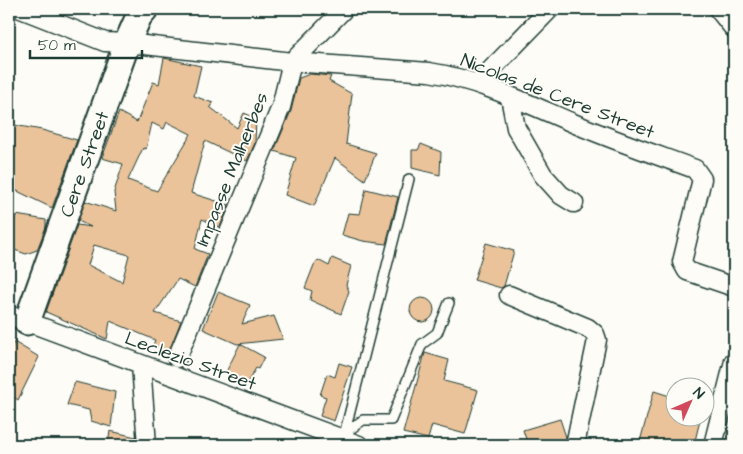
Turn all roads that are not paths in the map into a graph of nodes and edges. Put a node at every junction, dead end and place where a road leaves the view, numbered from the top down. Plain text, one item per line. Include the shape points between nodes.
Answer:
1 (21, 9) edge
2 (145, 9) edge
3 (344, 9) edge
4 (550, 9) edge
5 (718, 9) edge
6 (734, 29) edge
7 (127, 43) junction
8 (292, 62) junction
9 (478, 83) junction
10 (510, 97) junction
11 (409, 179) dead end
12 (574, 203) dead end
13 (734, 287) edge
14 (509, 295) dead end
15 (449, 303) dead end
16 (18, 319) edge
17 (177, 358) dead end
18 (734, 361) edge
19 (141, 365) junction
20 (349, 439) edge
21 (147, 445) edge
22 (575, 445) edge
23 (713, 445) edge

1 - 7 street, Nicolas de Cere Street via 105,42
2 - 7 street, Cere Street
3 - 8 street
4 - 9 street
5 - 6 street
7 - 8 street, Nicolas de Cere Street
7 - 16 street, Cere Street
8 - 9 street, Nicolas de Cere Street via 429,72
8 - 17 street, Impasse Malherbes via 281,107
9 - 10 street, Nicolas de Cere Street
10 - 12 street via 516,128 543,175 561,195
10 - 13 street, Nicolas de Cere Street via 695,169 702,179 682,262 687,271
11 - 20 lane
14 - 22 street via 588,328 597,340
15 - 20 lane via 437,333 422,344 391,420 363,420
16 - 19 street, Leclezio Street
18 - 23 street
19 - 20 street, Leclezio Street
19 - 21 street

